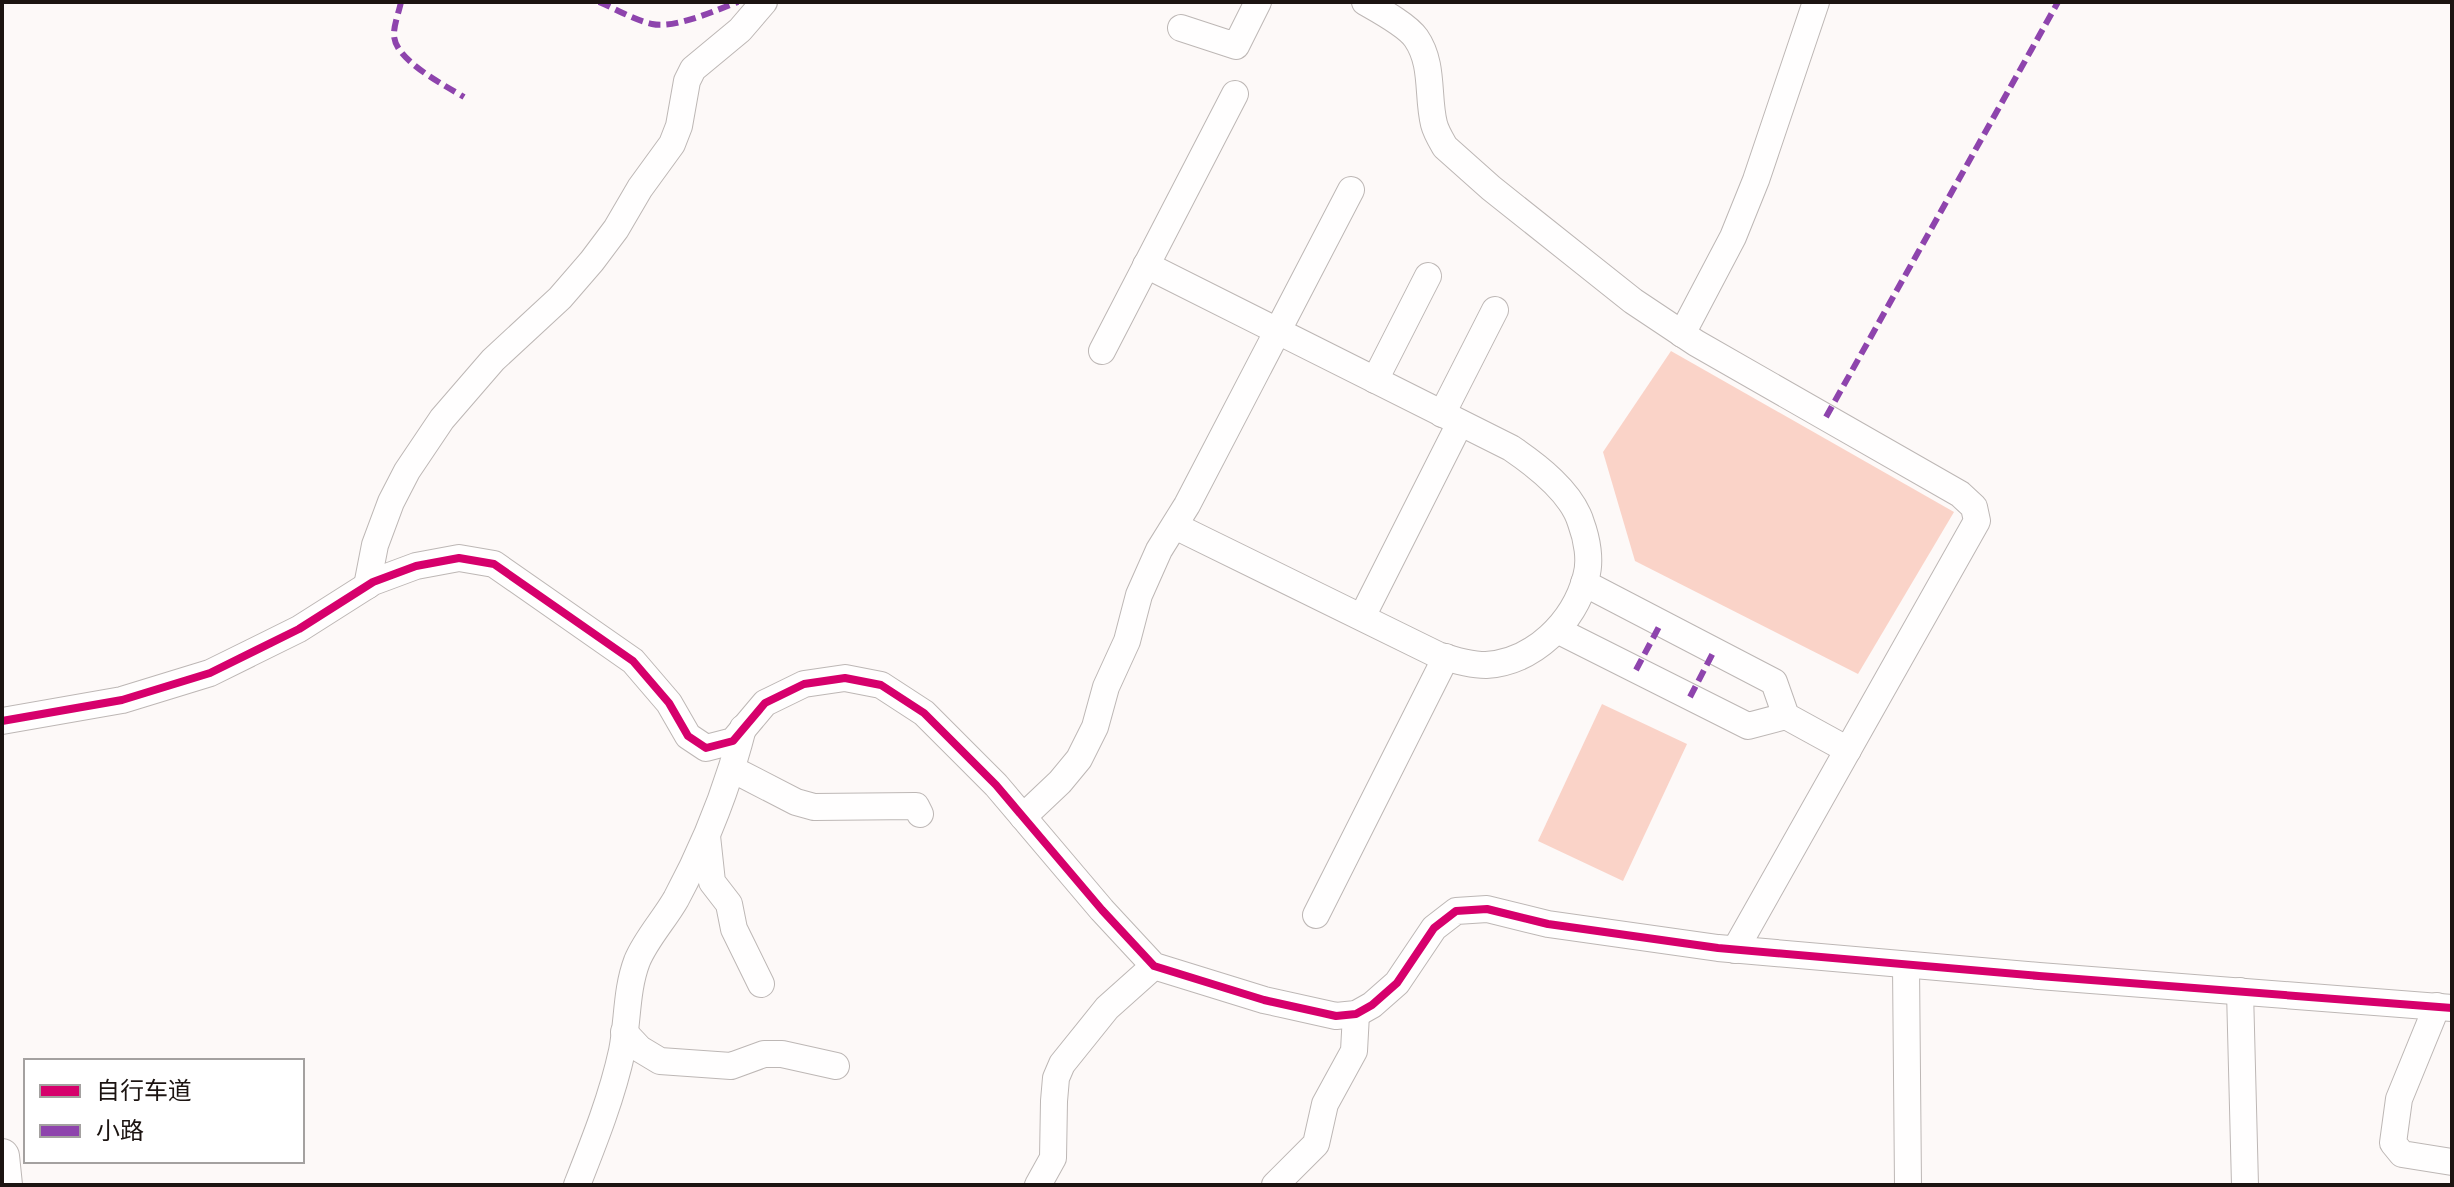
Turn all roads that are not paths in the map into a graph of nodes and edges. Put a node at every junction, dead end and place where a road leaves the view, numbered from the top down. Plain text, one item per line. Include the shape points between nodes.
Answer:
1 (764, 2) edge
2 (1258, 2) edge
3 (1365, 2) edge
4 (1816, 2) edge
5 (1181, 28) dead end
6 (1235, 94) dead end
7 (1351, 190) dead end
8 (1146, 265) junction
9 (1428, 276) dead end
10 (1495, 310) dead end
11 (1277, 331) junction
12 (1682, 334) junction
13 (1102, 351) dead end
14 (1375, 380) junction
15 (1451, 418) junction
16 (1175, 526) junction
17 (1584, 583) junction
18 (367, 586) junction
19 (1362, 617) junction
20 (1557, 630) junction
21 (1446, 657) junction
22 (1786, 716) junction
23 (2, 721) edge
24 (743, 728) junction
25 (1848, 750) junction
26 (732, 769) junction
27 (920, 814) dead end
28 (1023, 817) junction
29 (707, 833) junction
30 (1316, 915) dead end
31 (1735, 950) junction
32 (1906, 965) junction
33 (1154, 966) junction
34 (761, 984) dead end
35 (2240, 991) junction
36 (2445, 1007) edge
37 (1356, 1014) junction
38 (624, 1032) junction
39 (836, 1066) dead end
40 (2, 1156) edge
41 (2452, 1162) edge
42 (5, 1185) edge
43 (577, 1185) edge
44 (1038, 1185) edge
45 (1275, 1185) edge
46 (1908, 1185) edge
47 (2245, 1185) edge

1 - 18 street via 693,69 672,144 592,261 442,419 391,502
2 - 5 street via 1236,46
3 - 12 street via 1416,37 1428,67 1434,126 1445,147 1633,301
4 - 12 street via 1733,237
6 - 8 street
7 - 11 street
8 - 11 street
8 - 13 street
9 - 14 street
10 - 15 street
11 - 14 street
11 - 16 street
12 - 25 street via 1960,494 1974,507 1977,521
14 - 15 street
15 - 17 street via 1511,448 1561,490 1581,520 1588,552
15 - 19 street
16 - 19 street
16 - 28 street via 1139,595 1127,641 1079,759
17 - 20 street
17 - 22 street via 1774,682
18 - 23 street via 299,629 210,673 122,700
18 - 24 street via 416,566 459,558 494,564 633,661 669,703 688,736 706,748 733,741
19 - 21 street
20 - 21 street via 1513,659 1486,665
20 - 22 street via 1748,726
21 - 30 street
22 - 25 street
24 - 26 street
24 - 28 street via 765,703 804,684 845,678 881,685 924,713
25 - 31 street
26 - 27 street via 814,807 916,806
26 - 29 street
28 - 33 street
29 - 34 street via 712,882 729,904 734,929
29 - 38 street via 675,900 639,956
31 - 32 street
31 - 37 street via 1548,924 1487,909 1456,911 1434,928 1397,983
32 - 35 street
32 - 46 street
33 - 37 street via 1264,1000 1336,1016
33 - 44 street via 1107,1008 1062,1064 1056,1078 1053,1158
35 - 36 street
35 - 47 street
36 - 41 street via 2399,1099 2393,1143 2402,1154
37 - 45 street via 1354,1051 1325,1104 1316,1144
38 - 39 street via 660,1061 731,1066 764,1054 782,1054
38 - 43 street via 601,1122
40 - 42 main road

